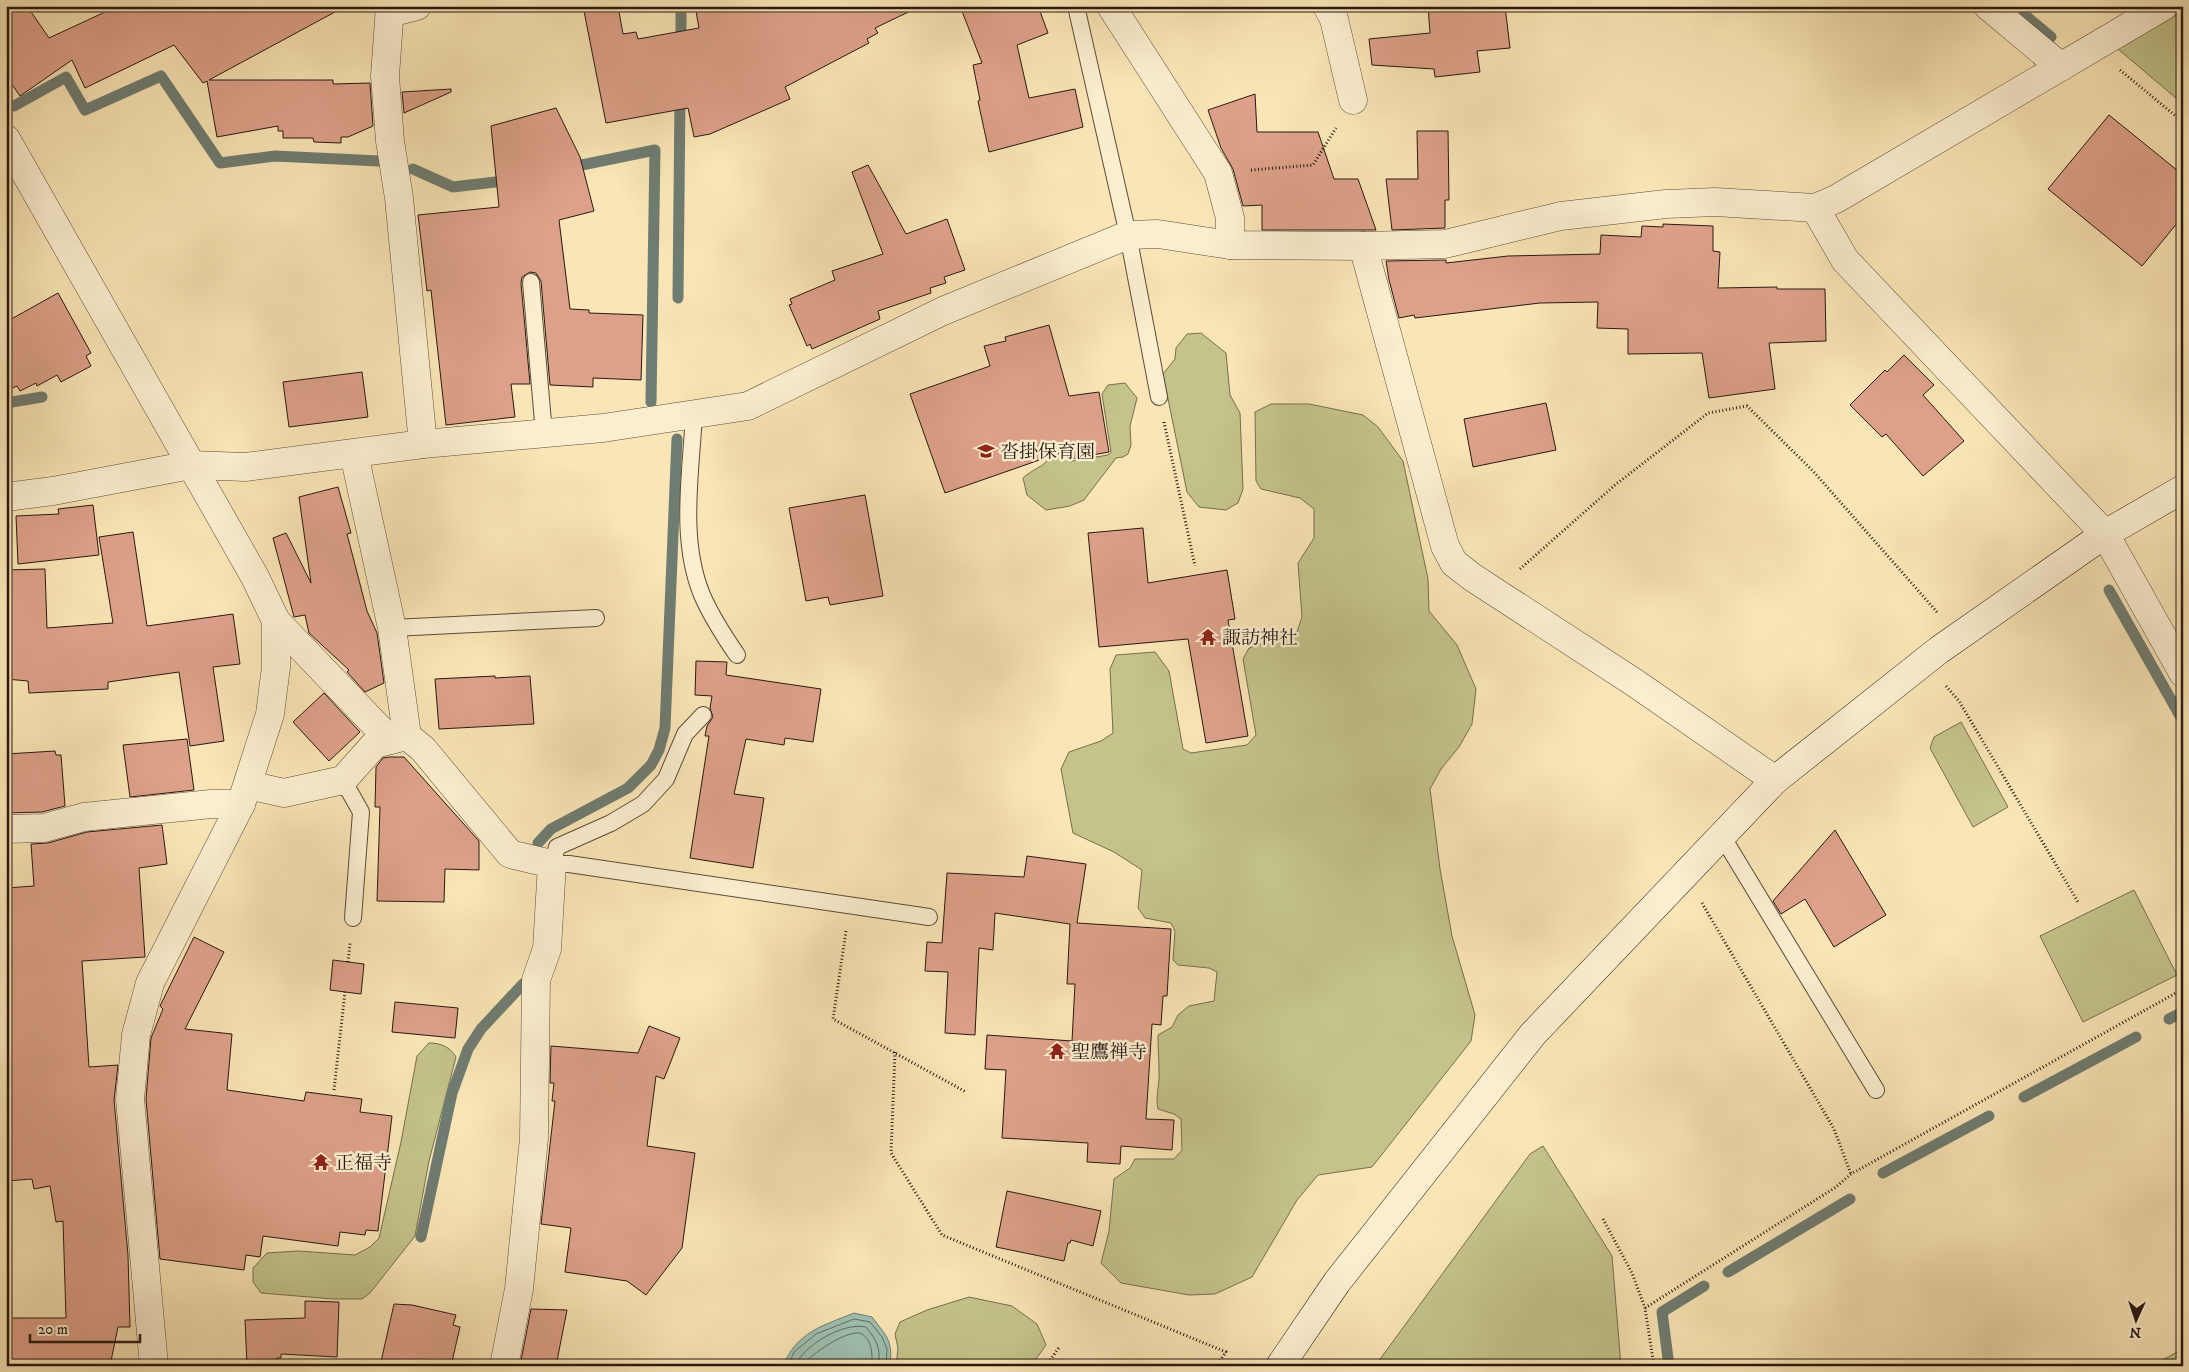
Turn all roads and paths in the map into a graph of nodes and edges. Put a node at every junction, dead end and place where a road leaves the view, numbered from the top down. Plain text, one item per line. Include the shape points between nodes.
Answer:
1 (417, 6) edge
2 (1076, 6) edge
3 (1111, 6) edge
4 (1326, 6) edge
5 (1988, 6) edge
6 (2164, 6) edge
7 (390, 10) edge
8 (2061, 67) junction
9 (1353, 100) joint
10 (6, 139) edge
11 (1218, 173) junction
12 (1815, 208) junction
13 (1128, 235) junction
14 (1230, 244) junction
15 (1362, 246) junction
16 (531, 282) dead end
17 (1159, 397) joint
18 (694, 414) junction
19 (544, 434) junction
20 (423, 444) junction
21 (354, 454) junction
22 (191, 465) junction
23 (2183, 489) edge
24 (6, 497) edge
25 (2105, 534) junction
26 (1195, 566) dead end
27 (1500, 595) junction
28 (596, 618) dead end
29 (276, 621) junction
30 (392, 628) junction
31 (1957, 638) junction
32 (736, 655) dead end
33 (1925, 660) junction
34 (2183, 673) edge
35 (703, 716) dead end
36 (398, 738) junction
37 (343, 780) junction
38 (1775, 780) junction
39 (244, 795) junction
40 (6, 829) edge
41 (1722, 836) junction
42 (552, 864) junction
43 (1680, 880) junction
44 (2078, 902) dead end
45 (850, 905) junction
46 (928, 917) dead end
47 (353, 918) dead end
48 (2183, 989) edge
49 (345, 992) dead end
50 (895, 1052) junction
51 (334, 1090) dead end
52 (1876, 1090) dead end
53 (966, 1092) dead end
54 (1851, 1174) junction
55 (1603, 1219) dead end
56 (1645, 1308) junction
57 (1060, 1346) dead end
58 (154, 1366) edge
59 (504, 1366) edge
60 (1046, 1366) edge
61 (1216, 1366) edge
62 (1280, 1366) edge
63 (1654, 1366) edge

1 - 7 street
2 - 13 lane
3 - 11 street
4 - 9 street via 1334,19
5 - 8 street
6 - 8 street
7 - 20 street via 385,76 389,132 399,198
8 - 12 street via 1836,199
9 - 11 path via 1313,165
10 - 22 street
11 - 14 street via 1230,218
12 - 15 street via 1715,202 1666,204 1561,216 1445,244
12 - 25 street via 1845,260
13 - 14 street via 1158,234
13 - 17 lane
13 - 18 street via 943,311 748,406
14 - 15 street
15 - 27 street via 1445,546 1454,563
16 - 19 lane
17 - 26 path
18 - 19 street
18 - 32 lane via 688,532 691,557 702,595
19 - 20 street
20 - 21 street
21 - 22 street via 245,467
21 - 30 street
22 - 24 street
22 - 29 street via 255,577
23 - 25 street
25 - 31 street
25 - 34 street
27 - 31 path via 1515,573 1608,492 1708,413 1747,406 1813,471 1936,609
27 - 38 street
28 - 30 lane
29 - 36 street
29 - 39 street via 276,667 270,714
30 - 36 street
31 - 33 street
33 - 38 street
33 - 44 path via 1959,701
35 - 42 lane via 685,734 666,778 643,804 611,824 556,847
36 - 37 street via 375,744
36 - 42 street via 422,749 510,854
37 - 39 street via 284,793
37 - 47 lane via 361,812
38 - 41 street
39 - 40 street via 211,804 84,817 44,828
39 - 58 street via 150,983 136,1035 130,1099
41 - 43 street
41 - 52 lane
42 - 45 lane
42 - 59 street via 547,949 536,980 534,1138 519,1289
43 - 54 path via 1704,904 1834,1129
43 - 62 street via 1534,1034 1338,1282
45 - 46 lane
45 - 50 path via 834,1018
48 - 54 path
49 - 51 path
50 - 53 path
50 - 61 path via 891,1153 942,1234 1226,1352
54 - 56 path via 1836,1187
55 - 56 path via 1632,1273
56 - 63 path
57 - 60 path

